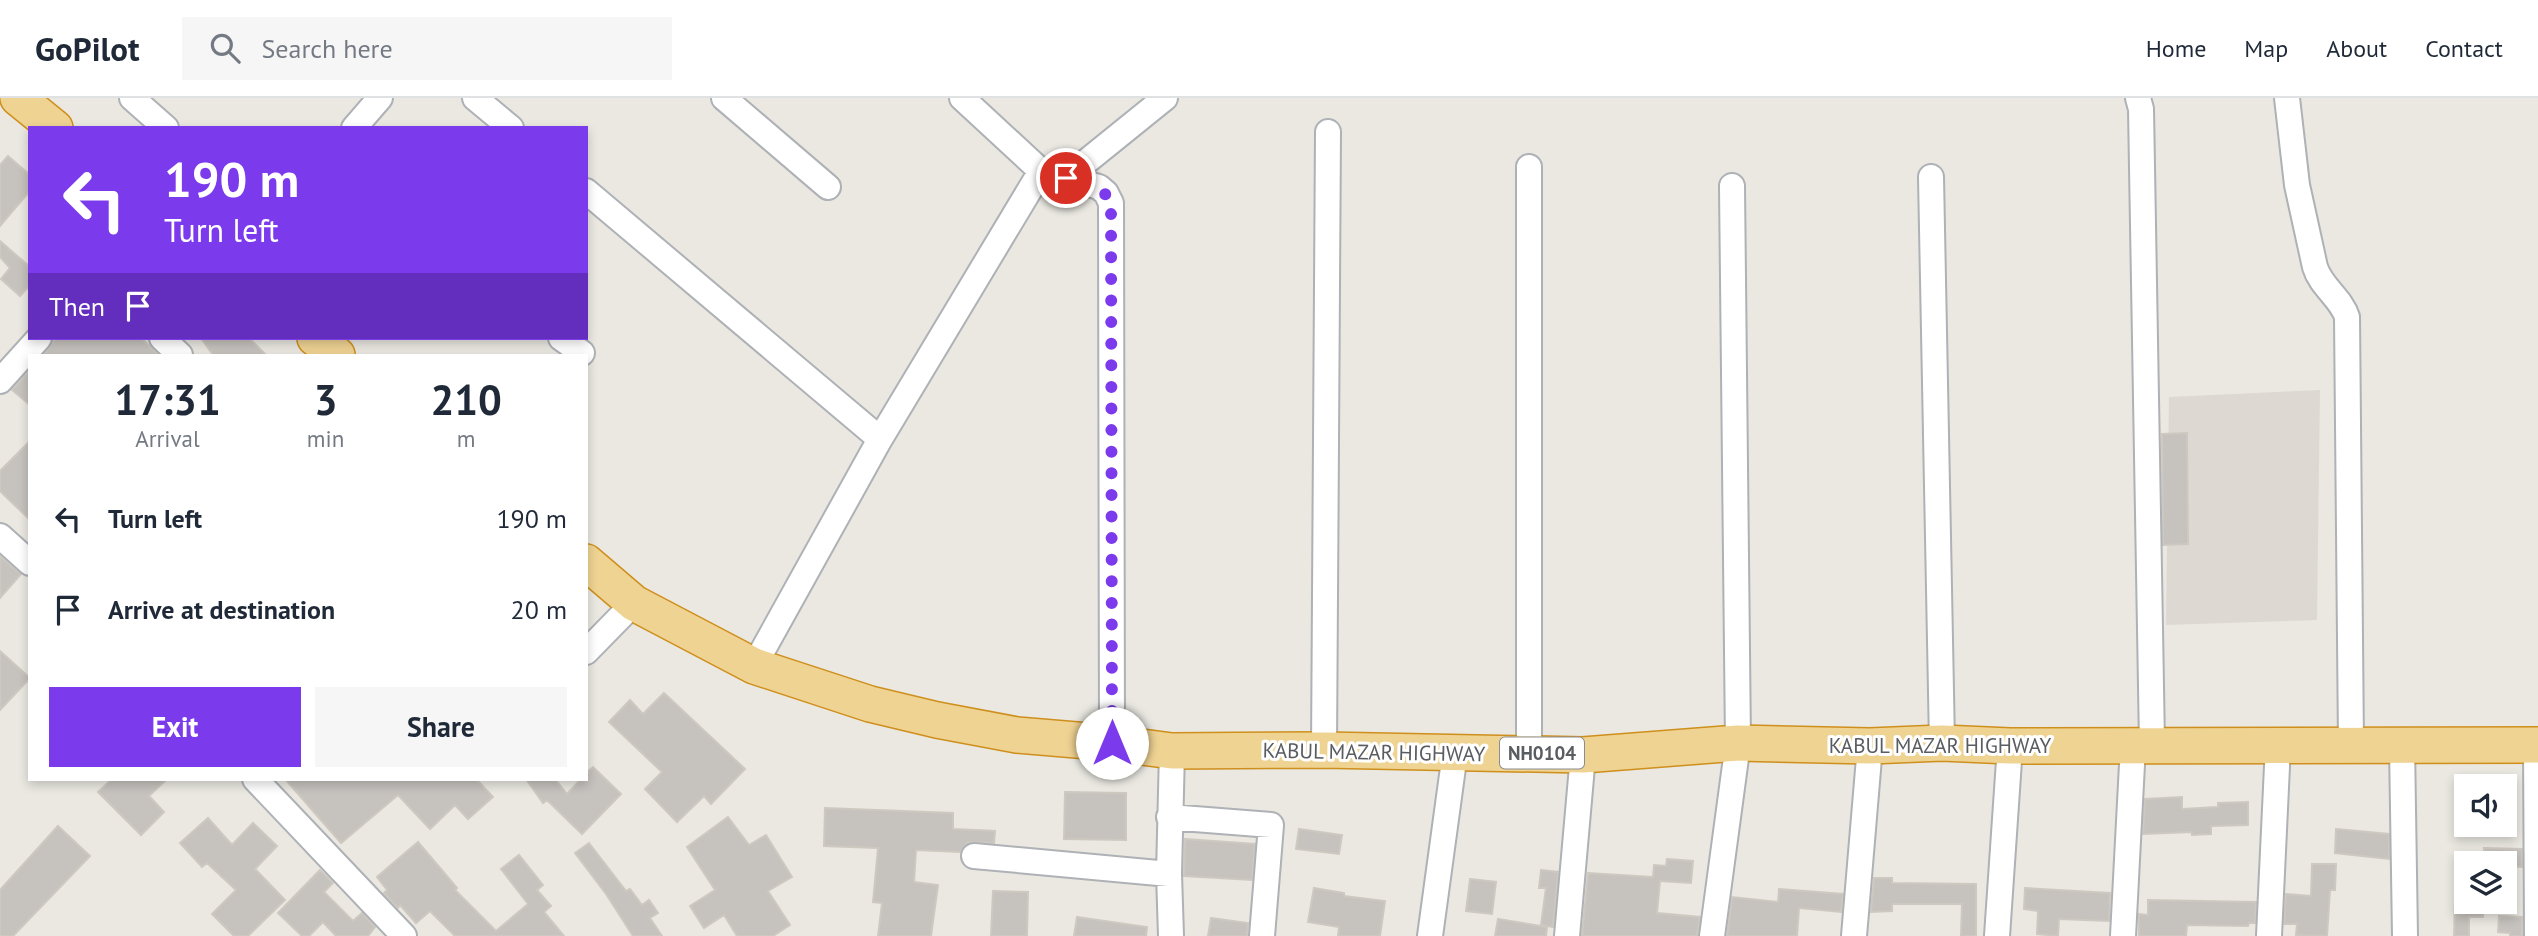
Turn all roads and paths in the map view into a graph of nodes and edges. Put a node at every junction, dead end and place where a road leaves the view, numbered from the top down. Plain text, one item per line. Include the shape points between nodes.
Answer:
1 (18, 98) edge
2 (132, 98) edge
3 (380, 98) edge
4 (475, 98) edge
5 (724, 98) edge
6 (962, 98) edge
7 (1165, 98) edge
8 (2138, 98) edge
9 (2287, 98) edge
10 (53, 126) edge
11 (164, 126) edge
12 (356, 126) edge
13 (509, 126) edge
14 (1328, 132) dead end
15 (1529, 167) dead end
16 (1041, 171) junction
17 (1931, 177) dead end
18 (1066, 178) junction
19 (1732, 186) dead end
20 (828, 187) dead end
21 (588, 193) edge
22 (38, 340) edge
23 (164, 340) edge
24 (318, 340) edge
25 (564, 340) edge
26 (582, 353) dead end
27 (179, 354) edge
28 (336, 354) edge
29 (0, 381) edge
30 (880, 439) junction
31 (0, 536) edge
32 (28, 561) edge
33 (588, 564) edge
34 (634, 603) junction
35 (588, 650) edge
36 (754, 666) junction
37 (1112, 743) junction
38 (1738, 743) junction
39 (1942, 743) junction
40 (2142, 745) junction
41 (2278, 745) junction
42 (2351, 745) junction
43 (2402, 745) junction
44 (2537, 745) edge
45 (1870, 746) junction
46 (2010, 746) junction
47 (1324, 750) junction
48 (1172, 751) junction
49 (1529, 752) junction
50 (1455, 753) junction
51 (1583, 755) junction
52 (257, 781) edge
53 (1169, 817) junction
54 (974, 856) dead end
55 (1169, 874) junction
56 (2537, 922) edge
57 (404, 936) edge
58 (1171, 936) edge
59 (1262, 936) edge
60 (1430, 936) edge
61 (1567, 936) edge
62 (1712, 936) edge
63 (1854, 936) edge
64 (1997, 936) edge
65 (2123, 936) edge
66 (2269, 936) edge
67 (2405, 936) edge

1 - 10 highway
2 - 11 street
3 - 12 street
4 - 13 street
5 - 20 street
6 - 16 street
7 - 18 street
8 - 40 street
9 - 42 street via 2297,186 2315,267 2347,317
14 - 47 street
15 - 49 street
16 - 18 street
16 - 30 street
17 - 39 street
18 - 37 street via 1099,187 1111,203
19 - 38 street
21 - 30 street
22 - 29 street
23 - 27 street
24 - 28 highway
25 - 26 street
30 - 36 street
31 - 32 street
33 - 34 highway, KABUL MAZAR HIGHWAY / NH0104
34 - 35 street
34 - 36 highway, KABUL MAZAR HIGHWAY / NH0104
36 - 37 highway, KABUL MAZAR HIGHWAY / NH0104 via 870,704 937,720 1017,735
37 - 48 highway, KABUL MAZAR HIGHWAY / NH0104
38 - 45 highway, KABUL MAZAR HIGHWAY / NH0104
38 - 51 highway, KABUL MAZAR HIGHWAY / NH0104
38 - 62 street
39 - 45 highway, KABUL MAZAR HIGHWAY / NH0104
39 - 46 highway, KABUL MAZAR HIGHWAY / NH0104
40 - 41 highway, KABUL MAZAR HIGHWAY / NH0104
40 - 46 highway, KABUL MAZAR HIGHWAY / NH0104
40 - 65 street
41 - 42 highway, KABUL MAZAR HIGHWAY / NH0104
41 - 66 street
42 - 43 highway, KABUL MAZAR HIGHWAY / NH0104
43 - 44 highway, KABUL MAZAR HIGHWAY / NH0104
43 - 67 street
44 - 56 street
45 - 63 street
46 - 64 street
47 - 48 highway, KABUL MAZAR HIGHWAY / NH0104
47 - 50 highway, KABUL MAZAR HIGHWAY / NH0104
48 - 53 street
49 - 50 highway, KABUL MAZAR HIGHWAY / NH0104
49 - 51 highway, KABUL MAZAR HIGHWAY / NH0104
50 - 60 street
51 - 61 street
52 - 57 street
53 - 55 street
53 - 59 street via 1271,825
54 - 55 street
55 - 58 street

